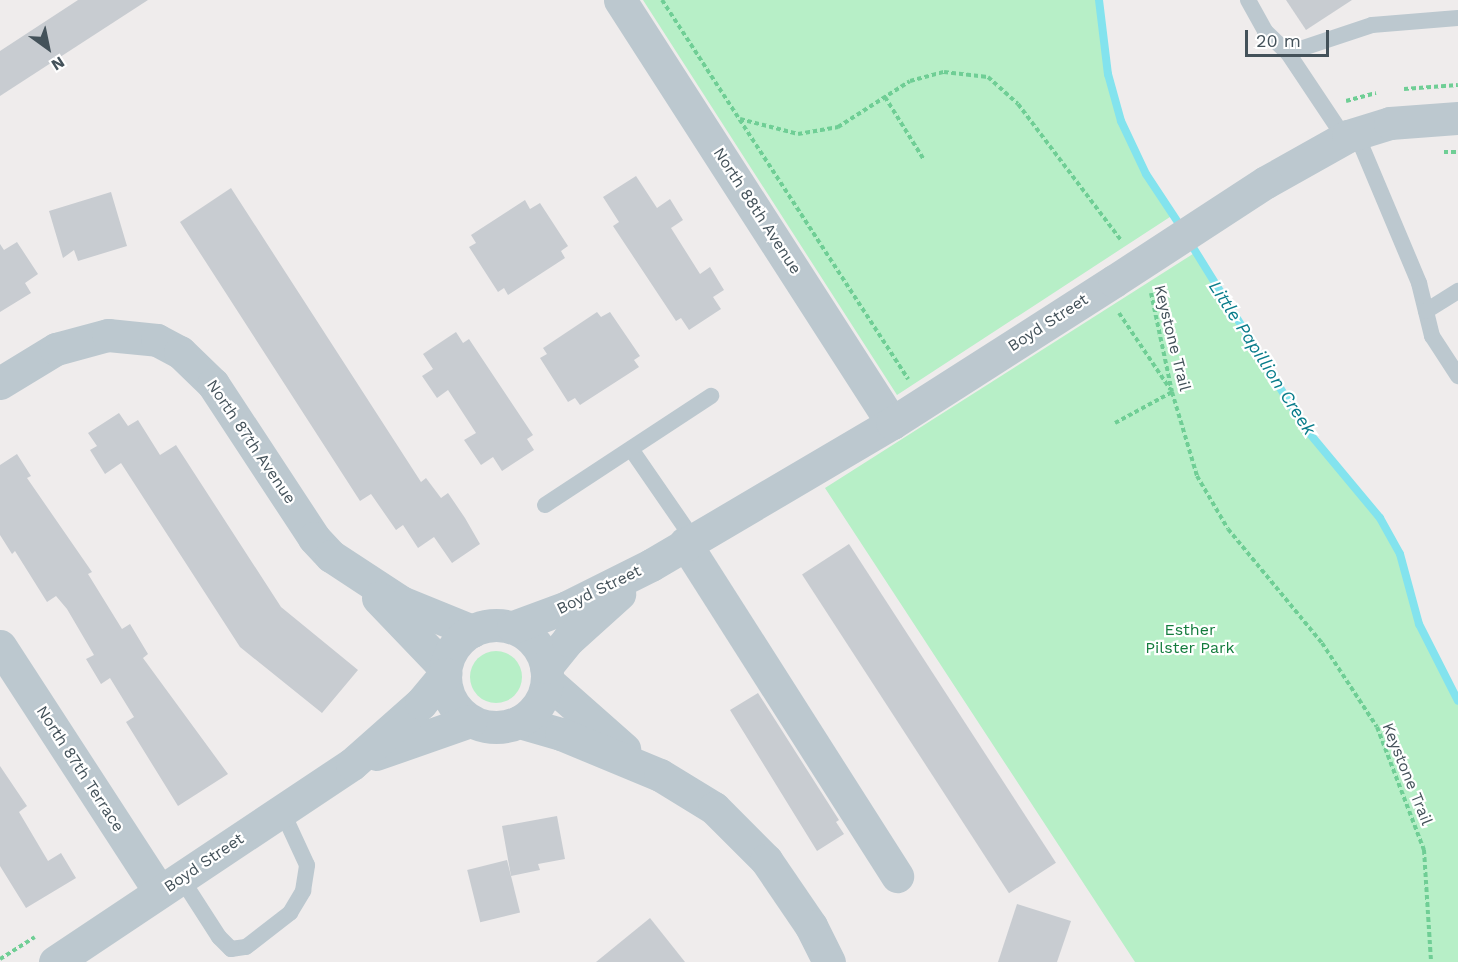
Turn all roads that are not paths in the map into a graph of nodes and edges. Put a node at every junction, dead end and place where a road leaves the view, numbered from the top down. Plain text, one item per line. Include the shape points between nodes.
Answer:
1 (620, 0) edge
2 (1248, 0) edge
3 (1458, 18) edge
4 (1288, 53) junction
5 (1458, 118) edge
6 (1350, 135) junction
7 (1458, 291) edge
8 (1426, 311) junction
9 (1458, 376) edge
10 (0, 383) edge
11 (711, 396) dead end
12 (892, 423) junction
13 (631, 449) junction
14 (546, 505) dead end
15 (689, 541) junction
16 (651, 565) junction
17 (354, 572) junction
18 (513, 627) junction
19 (472, 631) junction
20 (0, 646) edge
21 (445, 671) junction
22 (546, 674) junction
23 (470, 721) junction
24 (519, 722) junction
25 (352, 764) junction
26 (660, 775) junction
27 (282, 811) junction
28 (897, 876) dead end
29 (171, 885) junction
30 (238, 955) edge
31 (55, 962) edge
32 (829, 962) edge

1 - 12 street, North 88th Avenue
2 - 4 lane via 1265,31
3 - 4 lane via 1372,25
4 - 6 lane
5 - 6 street, Boyd Street via 1390,123
6 - 8 lane via 1419,282
6 - 12 street, Boyd Street, bridge via 1266,182 1114,294
7 - 8 lane
8 - 9 lane via 1432,336
10 - 17 street, North 87th Avenue via 72,344 132,335 157,340 198,365 314,538
11 - 13 lane
12 - 15 street, Boyd Street
13 - 14 lane
13 - 15 lane
15 - 16 street, Boyd Street
15 - 28 street
16 - 18 street, Boyd Street via 567,607
16 - 22 street, Boyd Street via 589,620
17 - 19 street, North 87th Avenue via 401,602
17 - 21 street, North 87th Avenue
18 - 19 street, Boyd Street via 496,624
18 - 22 street via 539,648
19 - 21 street, Boyd Street via 453,648
20 - 29 street, North 87th Terrace
21 - 23 street via 448,696
21 - 25 street, Boyd Street via 421,703
22 - 24 street, Boyd Street via 533,712
22 - 26 street
23 - 24 street, Boyd Street via 486,727
23 - 25 street, Boyd Street via 409,740
24 - 26 street via 556,732
25 - 27 street, Boyd Street
26 - 32 street via 714,808 746,836 811,926
27 - 29 street, Boyd Street
27 - 30 lane via 307,865 303,891 290,914
29 - 30 lane
29 - 31 street, Boyd Street

